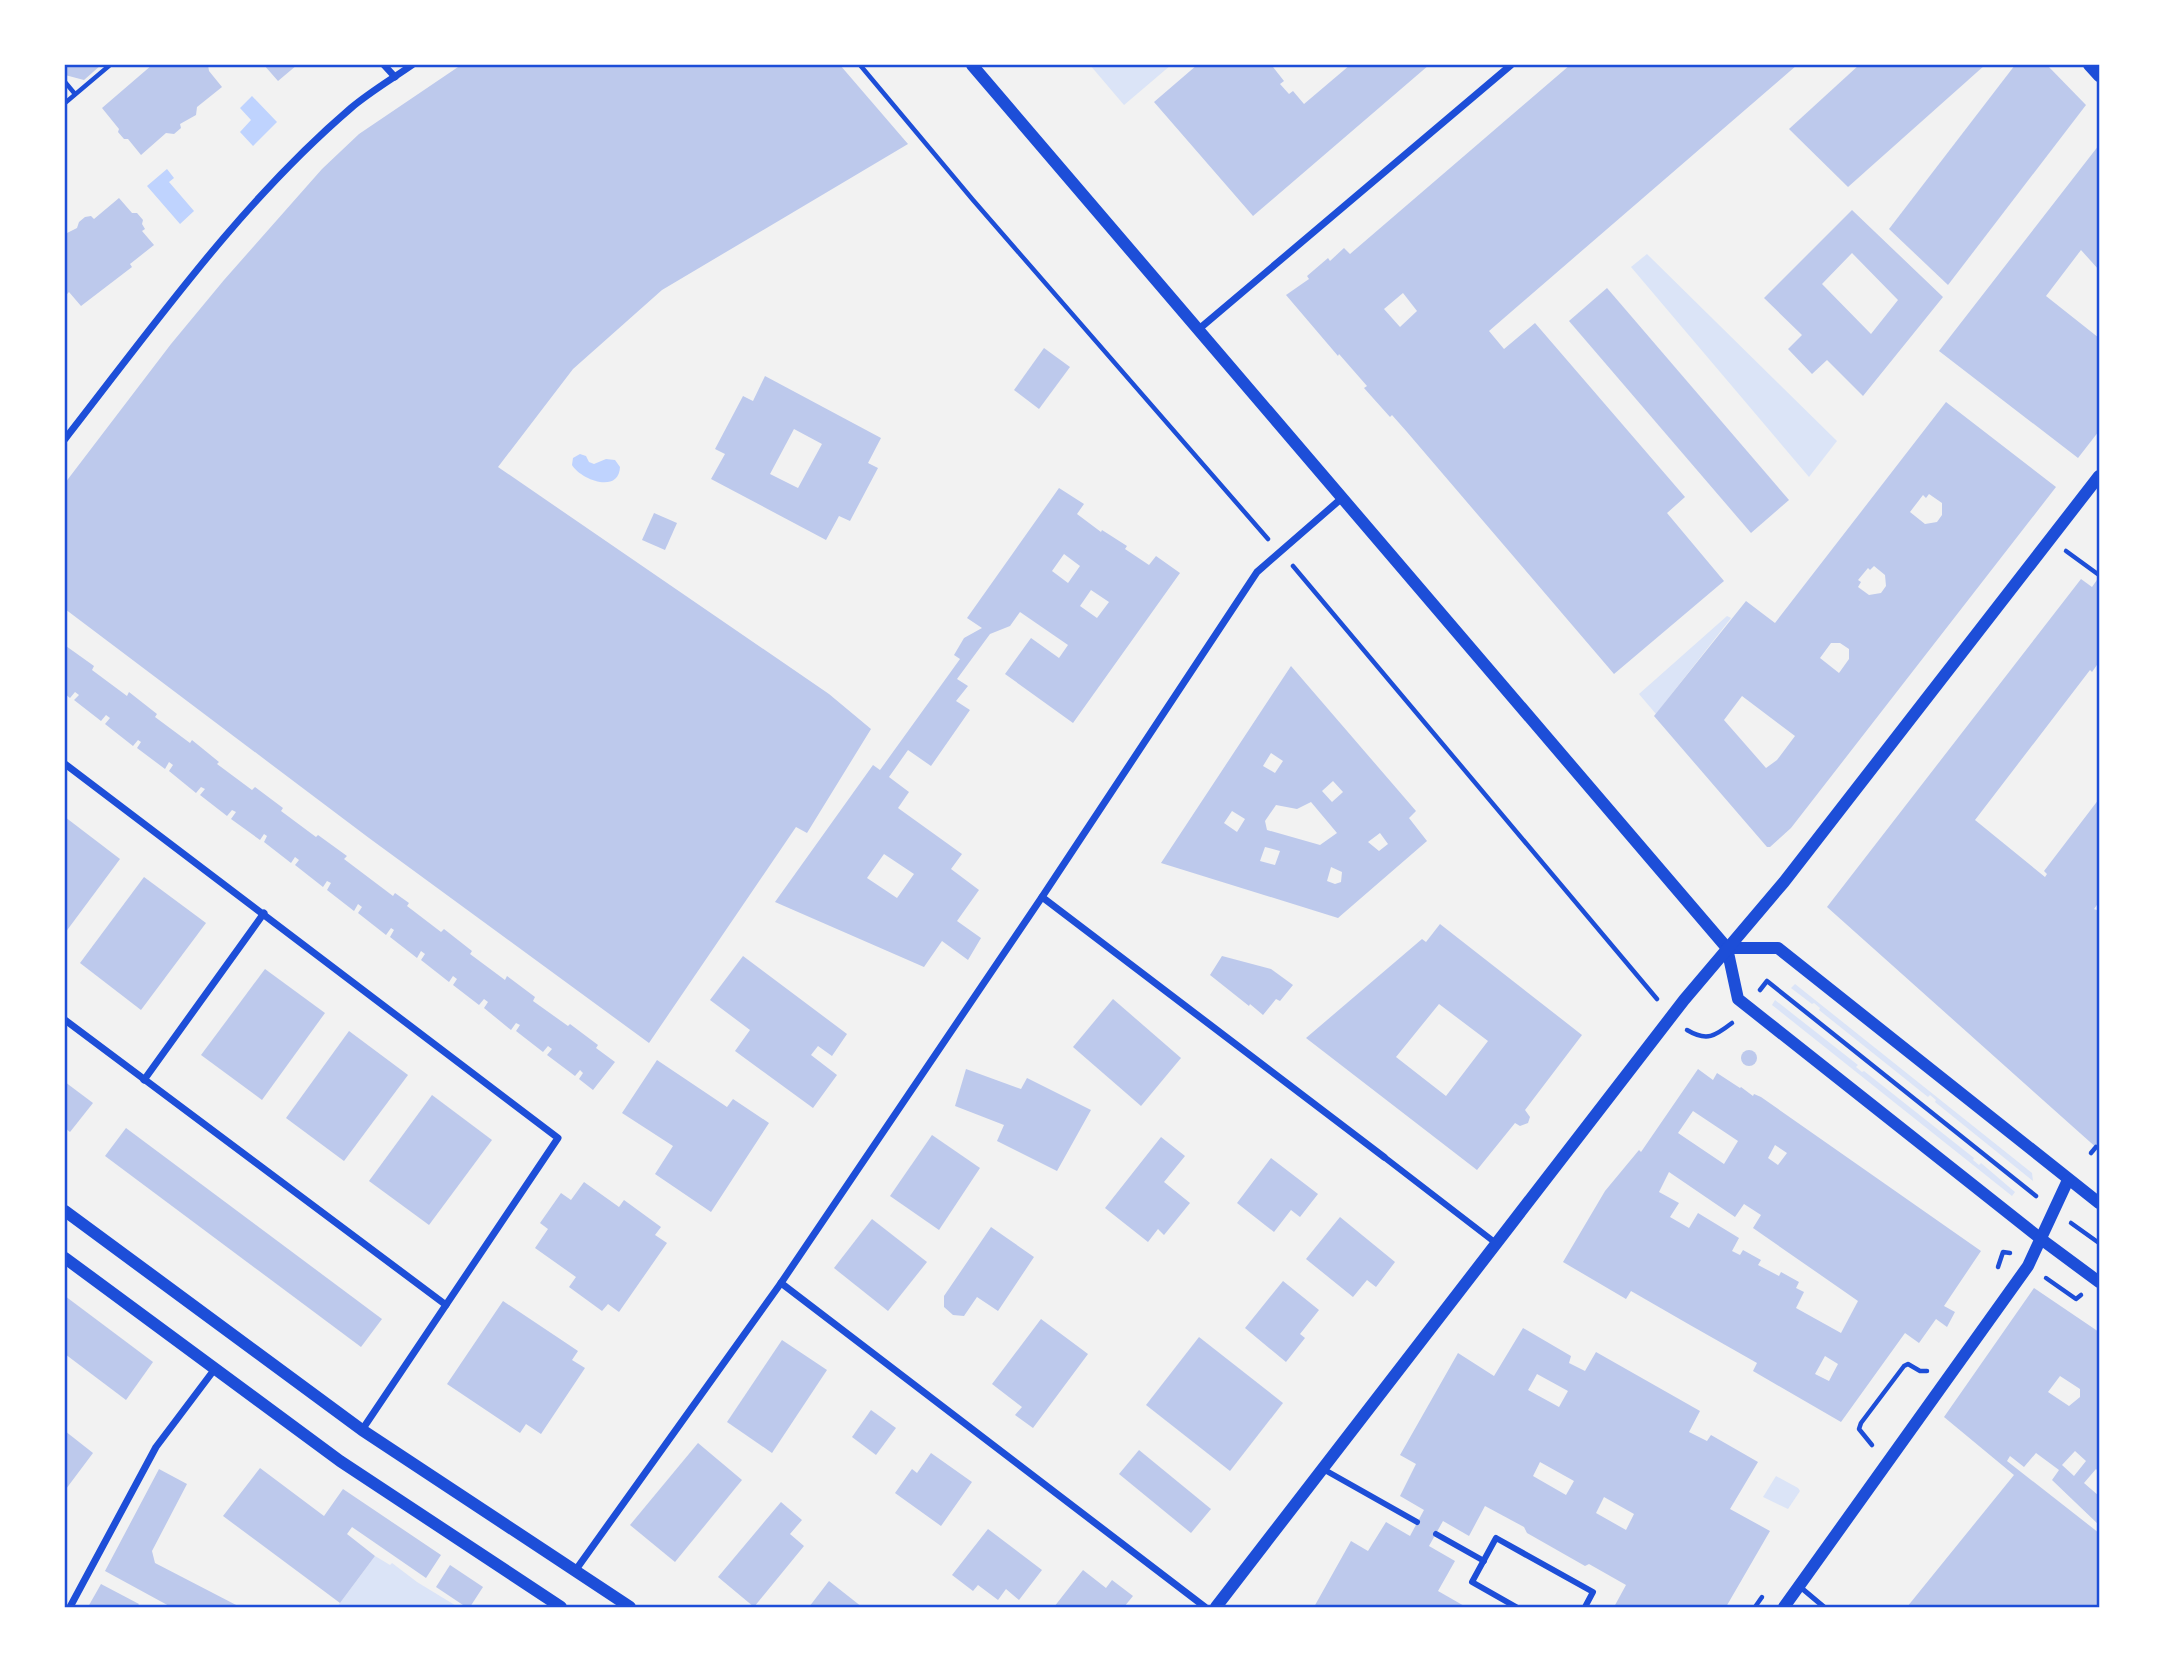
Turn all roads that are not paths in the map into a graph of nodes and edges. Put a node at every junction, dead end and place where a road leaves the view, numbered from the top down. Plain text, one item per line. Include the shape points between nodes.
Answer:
1 (384, 65) edge
2 (412, 65) edge
3 (972, 65) edge
4 (1511, 65) edge
5 (2089, 65) edge
6 (2099, 76) edge
7 (395, 77) junction
8 (1199, 329) junction
9 (65, 439) edge
10 (2099, 476) edge
11 (1342, 498) junction
12 (65, 764) edge
13 (1041, 897) junction
14 (264, 913) junction
15 (1727, 948) junction
16 (65, 1020) edge
17 (144, 1080) junction
18 (1384, 1157) joint
19 (2068, 1180) junction
20 (2099, 1203) edge
21 (65, 1211) edge
22 (2041, 1239) junction
23 (1497, 1244) junction
24 (65, 1258) edge
25 (2099, 1282) edge
26 (781, 1283) junction
27 (446, 1305) junction
28 (214, 1370) junction
29 (362, 1430) junction
30 (1323, 1469) junction
31 (1418, 1522) dead end
32 (1436, 1534) dead end
33 (1484, 1561) junction
34 (575, 1572) junction
35 (1799, 1586) junction
36 (70, 1607) edge
37 (561, 1607) edge
38 (629, 1607) edge
39 (1205, 1607) edge
40 (1216, 1607) edge
41 (1516, 1607) edge
42 (1584, 1607) edge
43 (1784, 1607) edge
44 (1824, 1607) edge

1 - 7 street
2 - 7 street
3 - 8 street
4 - 8 street
5 - 6 street
7 - 9 street via 354,105 243,214
8 - 11 street
10 - 15 street via 1784,882
11 - 13 street via 1257,572
11 - 15 street
12 - 14 street
13 - 18 street
13 - 26 street
14 - 17 street
14 - 27 street via 558,1138
15 - 19 street via 1777,948
15 - 22 street via 1738,999
15 - 23 street
16 - 17 street
17 - 27 street
18 - 23 street
19 - 20 street
19 - 22 street
21 - 29 street
22 - 25 street
22 - 35 street via 2028,1266
23 - 30 street
24 - 28 street
26 - 34 street
26 - 39 street
27 - 29 street
28 - 36 street via 156,1447
28 - 37 street via 340,1461
29 - 34 street
30 - 31 street
30 - 40 street
32 - 33 street
33 - 41 street via 1472,1582
33 - 42 street via 1496,1538 1593,1592
34 - 38 street
35 - 43 street
35 - 44 lane

